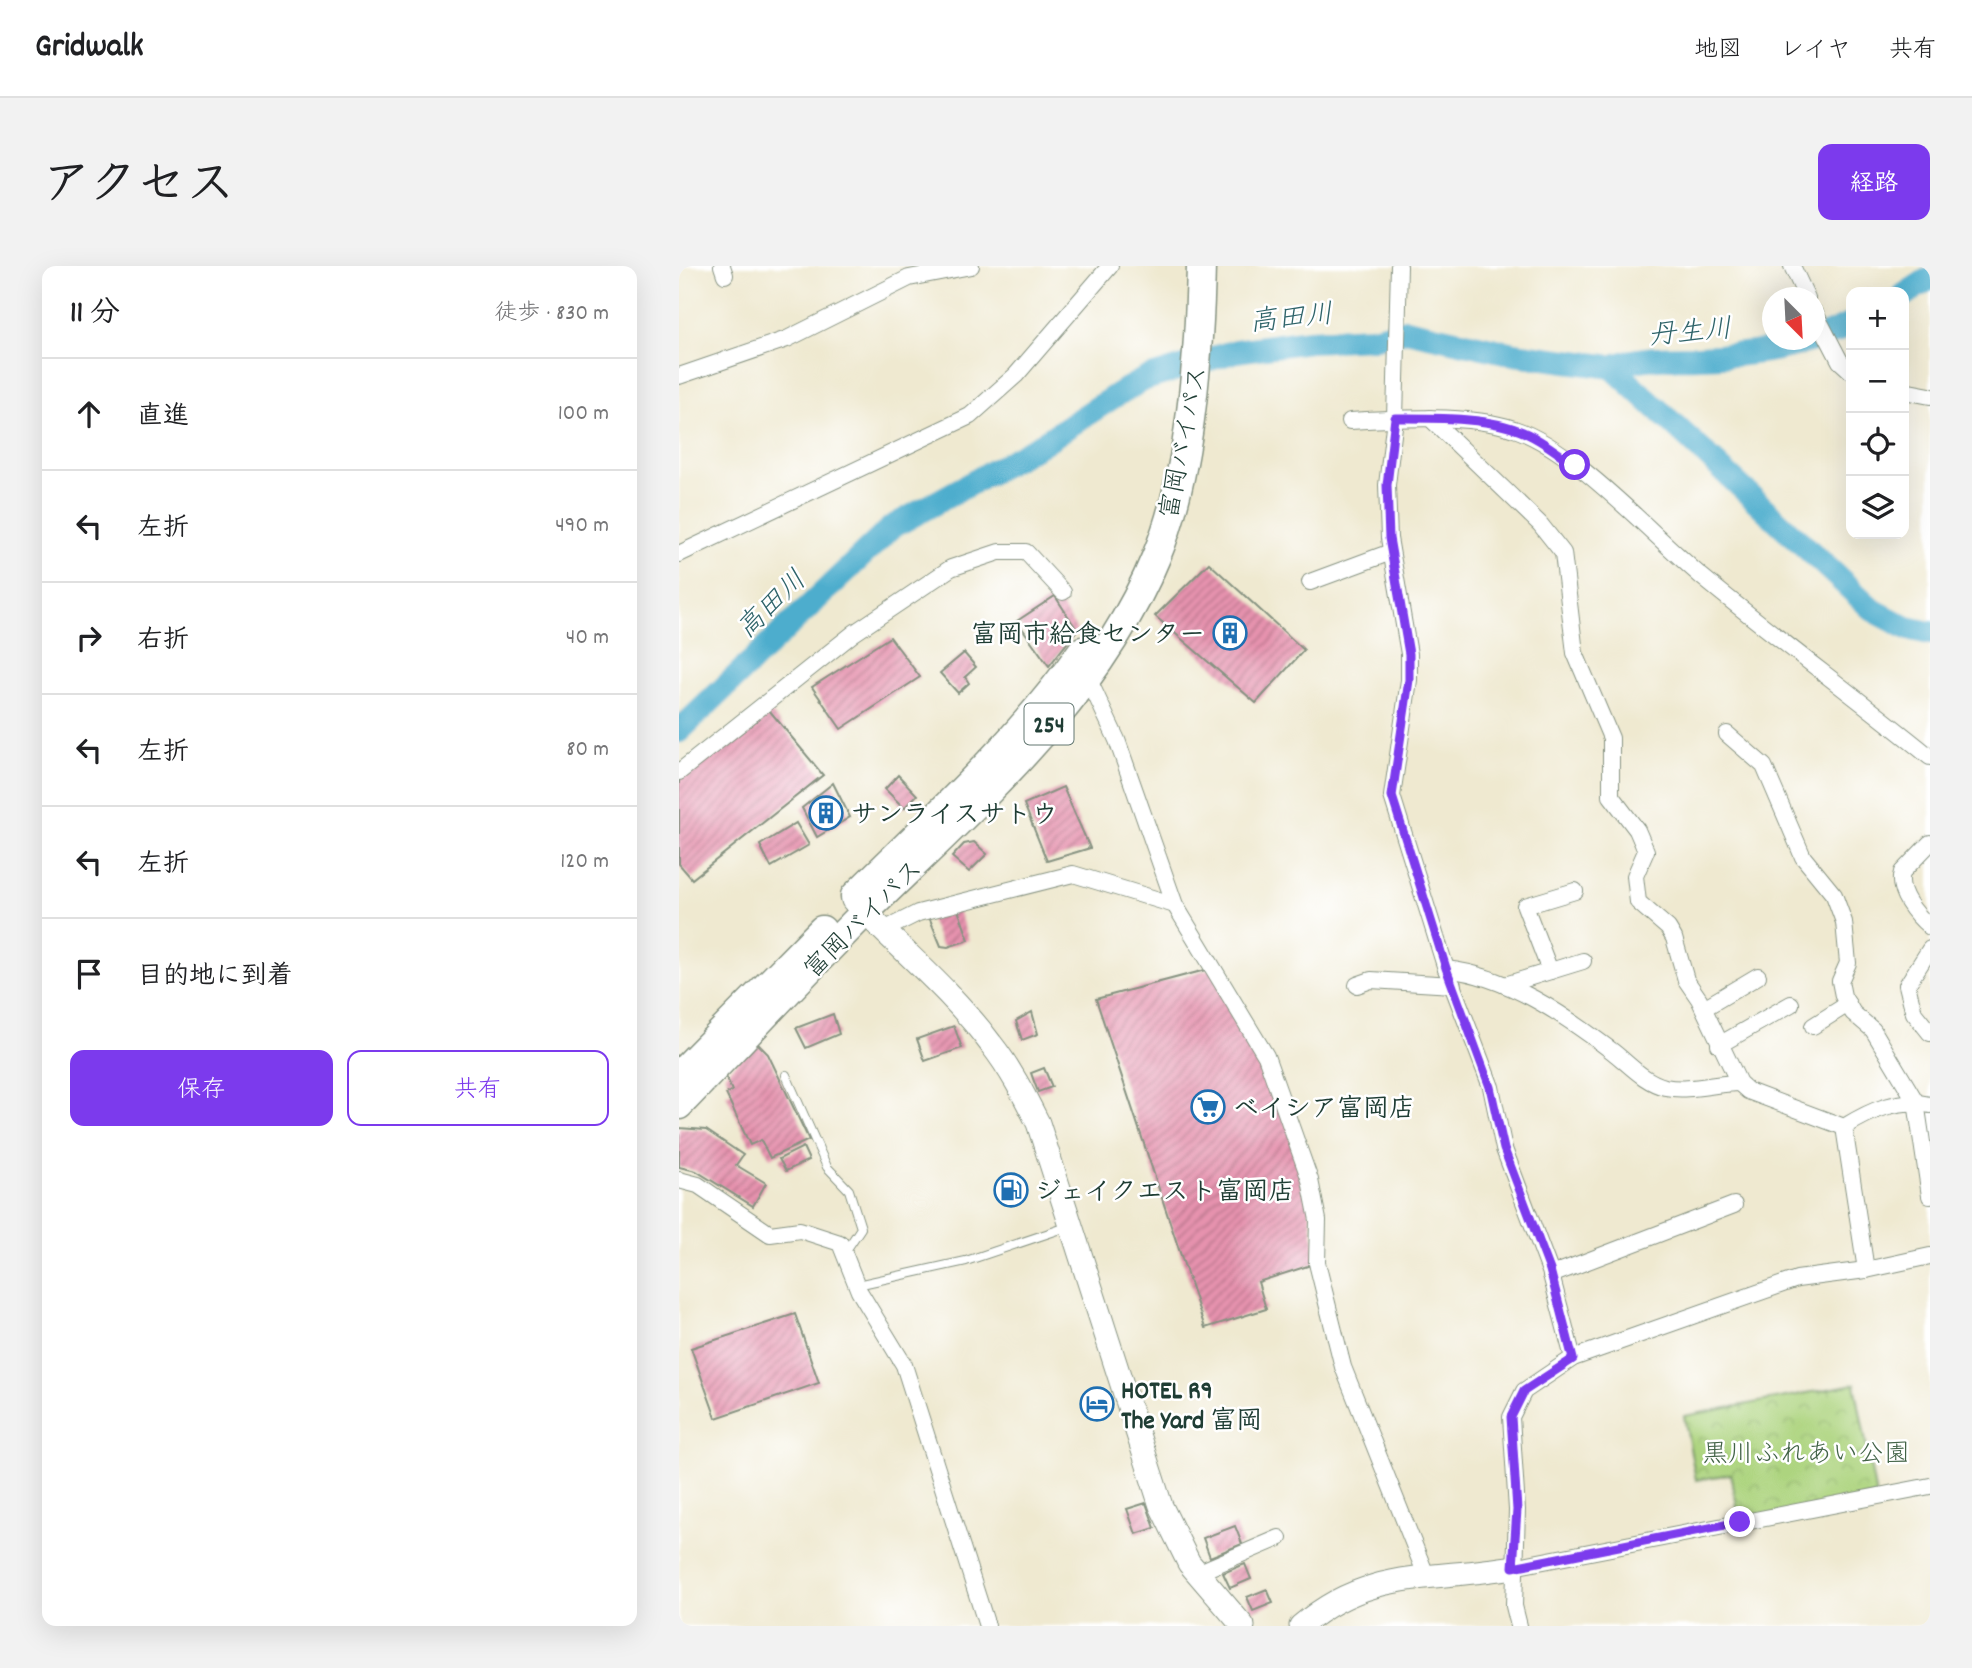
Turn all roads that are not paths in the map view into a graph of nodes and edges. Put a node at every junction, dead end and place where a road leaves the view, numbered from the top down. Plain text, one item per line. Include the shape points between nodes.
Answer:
1 (971, 266) edge
2 (1110, 266) edge
3 (1186, 266) edge
4 (1201, 266) edge
5 (1399, 266) edge
6 (1792, 266) edge
7 (1802, 287) edge
8 (1825, 330) edge
9 (1846, 366) edge
10 (679, 376) edge
11 (1909, 392) edge
12 (1930, 396) edge
13 (1395, 412) junction
14 (1430, 418) junction
15 (1350, 421) dead end
16 (1167, 494) junction
17 (1391, 552) junction
18 (679, 554) edge
19 (1310, 582) dead end
20 (1063, 592) dead end
21 (1087, 676) junction
22 (1727, 734) dead end
23 (1930, 757) edge
24 (679, 772) edge
25 (1930, 843) edge
26 (1575, 891) dead end
27 (1175, 905) junction
28 (867, 914) junction
29 (1930, 927) edge
30 (1930, 949) edge
31 (1583, 961) dead end
32 (1446, 968) junction
33 (1550, 971) junction
34 (1758, 976) dead end
35 (1357, 985) dead end
36 (1453, 985) junction
37 (1505, 985) junction
38 (1791, 1004) dead end
39 (1848, 1004) junction
40 (1704, 1008) junction
41 (1813, 1026) dead end
42 (1930, 1034) edge
43 (1719, 1045) junction
44 (679, 1075) edge
45 (786, 1075) dead end
46 (1739, 1083) junction
47 (1923, 1103) edge
48 (679, 1105) edge
49 (1844, 1127) junction
50 (679, 1180) edge
51 (1930, 1196) edge
52 (1734, 1205) dead end
53 (1070, 1226) junction
54 (845, 1252) junction
55 (1930, 1256) edge
56 (1866, 1269) junction
57 (1551, 1276) junction
58 (857, 1285) junction
59 (1573, 1359) junction
60 (1930, 1486) edge
61 (1279, 1538) dead end
62 (1513, 1567) junction
63 (1197, 1573) junction
64 (1426, 1575) junction
65 (987, 1626) edge
66 (1243, 1626) edge
67 (1301, 1626) edge
68 (1519, 1626) edge

1 - 10 street via 909,278 787,339
2 - 18 street via 1016,374 970,416
3 - 16 highway, 富岡バイパス / 254 via 1184,350
4 - 16 highway, 富岡バイパス / 254 via 1199,352
5 - 13 street
6 - 7 street
8 - 9 street
11 - 12 street
13 - 14 street
13 - 15 street
13 - 17 street via 1387,485
14 - 23 street via 1514,428 1547,445 1701,576
14 - 40 street via 1540,524 1563,553 1575,653 1611,738 1611,796 1637,830 1646,851 1635,876 1638,902 1668,928 1686,980
16 - 21 highway, 富岡バイパス / 254 via 1156,558 1122,624
16 - 28 highway, 富岡バイパス / 254 via 1103,621 1073,663 965,786
17 - 19 street
17 - 32 street via 1409,654 1392,796
20 - 24 street via 1026,552 999,552 951,568 854,633
21 - 27 street via 1117,740
21 - 28 highway, 富岡バイパス / 254 via 986,796
22 - 39 street via 1764,766 1804,858 1833,895 1844,922 1848,963 1840,981
25 - 29 street via 1900,877 1913,911
26 - 33 street via 1525,906
27 - 28 street via 1073,874 918,913
27 - 64 street via 1266,1056 1310,1180 1318,1220 1317,1263 1343,1367
28 - 44 highway, 富岡バイパス / 254
28 - 48 highway, 富岡バイパス / 254
28 - 53 street via 951,996 992,1044 1038,1123
30 - 42 street via 1907,985 1915,1013
31 - 33 street
32 - 36 street
32 - 37 street via 1478,972
33 - 37 street
34 - 40 street
35 - 36 street via 1371,980
36 - 57 street via 1490,1087 1504,1149
37 - 46 street via 1556,1012 1649,1081 1685,1089
38 - 43 street
39 - 41 street
39 - 47 street via 1873,1030
40 - 43 street
43 - 46 street
45 - 54 lane via 827,1167 849,1190 861,1228
46 - 49 street via 1748,1091
47 - 49 street via 1872,1110
47 - 51 street
49 - 56 street
50 - 54 street via 698,1185 770,1234 800,1230 833,1239
52 - 57 street
53 - 58 lane via 966,1261
53 - 63 street via 1161,1506
54 - 58 street
55 - 56 street
56 - 59 street via 1797,1279
57 - 59 street
58 - 65 street via 904,1365
59 - 62 street via 1524,1391 1511,1417 1517,1510
60 - 62 street
61 - 63 street
62 - 64 street
62 - 68 street
63 - 66 street
64 - 67 street via 1378,1583 1322,1608

